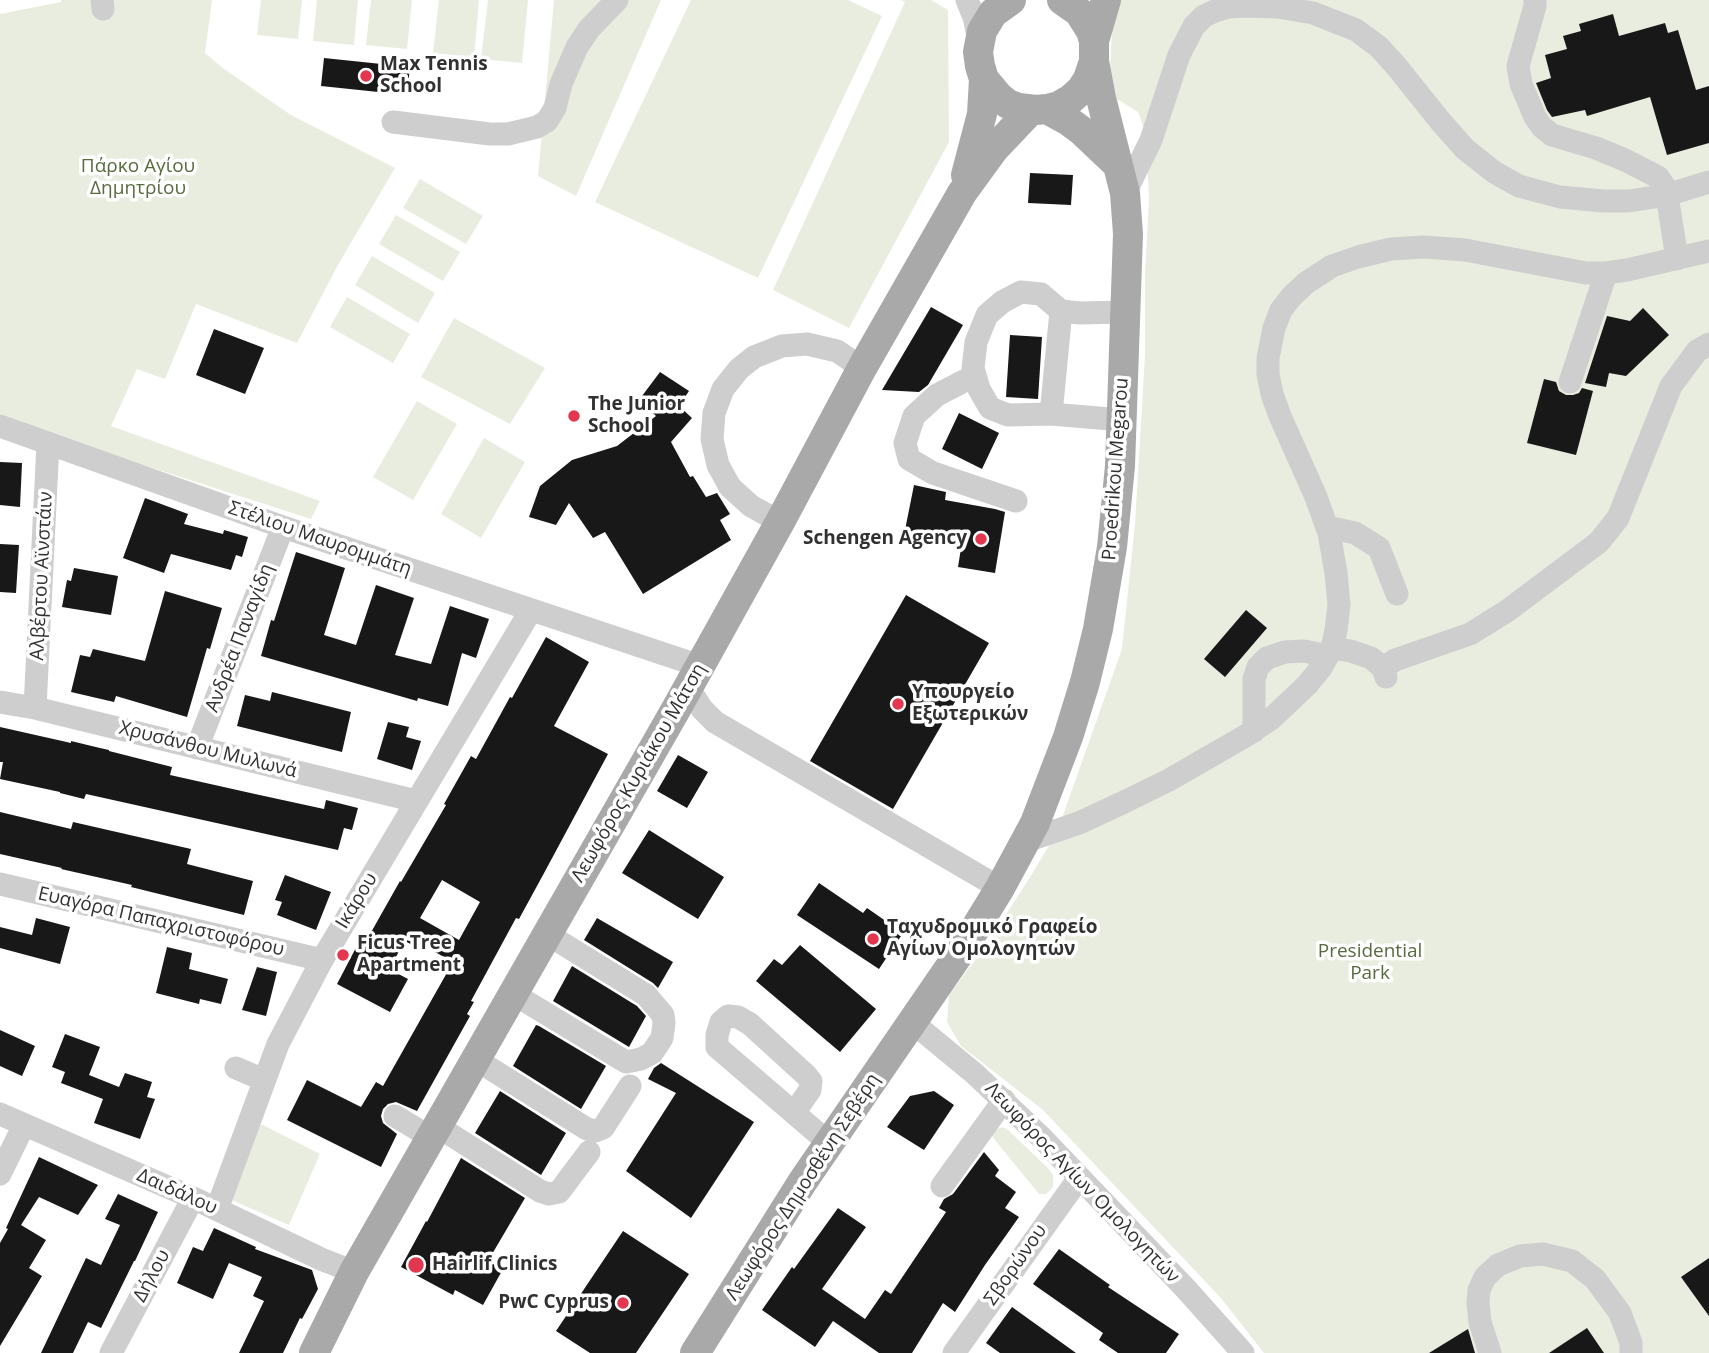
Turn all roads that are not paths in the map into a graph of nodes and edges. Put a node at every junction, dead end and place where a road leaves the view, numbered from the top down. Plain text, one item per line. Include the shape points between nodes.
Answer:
1 (617, 0) edge
2 (967, 0) edge
3 (1011, 0) edge
4 (1062, 0) edge
5 (1106, 0) edge
6 (1208, 0) edge
7 (1535, 0) edge
8 (1304, 6) edge
9 (1190, 33) junction
10 (979, 41) junction
11 (1094, 51) junction
12 (984, 79) junction
13 (1039, 110) junction
14 (393, 122) dead end
15 (1121, 179) junction
16 (1709, 182) edge
17 (962, 193) junction
18 (1667, 195) junction
19 (1709, 251) edge
20 (1677, 259) junction
21 (1606, 273) junction
22 (1060, 311) junction
23 (1125, 312) junction
24 (1709, 344) edge
25 (862, 368) junction
26 (976, 378) junction
27 (1570, 382) dead end
28 (1051, 414) junction
29 (1122, 421) junction
30 (0, 426) edge
31 (48, 443) junction
32 (1016, 501) dead end
33 (780, 522) junction
34 (283, 527) junction
35 (1327, 527) junction
36 (1397, 594) dead end
37 (531, 610) junction
38 (1330, 652) junction
39 (700, 666) junction
40 (0, 702) edge
41 (680, 702) junction
42 (35, 708) junction
43 (1254, 731) junction
44 (197, 748) junction
45 (416, 801) junction
46 (1026, 841) junction
47 (0, 884) edge
48 (1000, 888) junction
49 (547, 934) junction
50 (322, 960) junction
51 (512, 993) junction
52 (912, 1022) junction
53 (475, 1059) junction
54 (236, 1068) dead end
55 (264, 1080) junction
56 (631, 1086) dead end
57 (1004, 1101) junction
58 (794, 1113) dead end
59 (0, 1114) edge
60 (395, 1116) dead end
61 (24, 1125) junction
62 (434, 1132) junction
63 (829, 1143) junction
64 (589, 1153) dead end
65 (0, 1174) edge
66 (1079, 1178) junction
67 (942, 1186) dead end
68 (193, 1198) junction
69 (217, 1209) junction
70 (354, 1272) junction
71 (111, 1353) edge
72 (314, 1353) edge
73 (695, 1353) edge
74 (954, 1353) edge
75 (1243, 1353) edge
76 (1490, 1353) edge
77 (1631, 1353) edge

1 - 14 street via 577,47 555,108 537,127 489,134
2 - 10 street
3 - 10 main road via 993,13
4 - 11 main road via 1086,21
5 - 11 main road, Λεωφόρος Κυριάκου Μάτση
6 - 9 street
7 - 18 street via 1518,66 1535,117 1552,135 1646,169 1658,177
8 - 9 street via 1215,11 1204,16
8 - 18 street via 1356,30 1379,47 1465,149 1493,172 1520,186 1560,197 1629,201
9 - 15 street via 1151,140
10 - 12 main road, Λεωφόρος Κυριάκου Μάτση
11 - 13 main road, Λεωφόρος Κυριάκου Μάτση via 1081,90 1059,106
11 - 15 main road, Proedrikou Megarou
12 - 13 main road via 1008,104
12 - 17 main road, Λεωφόρος Κυριάκου Μάτση via 977,140
13 - 15 main road via 1082,131
13 - 17 main road, Λεωφόρος Κυριάκου Μάτση via 994,149
15 - 23 main road, Proedrikou Megarou via 1128,234
16 - 18 street
17 - 25 main road, Λεωφόρος Κυριάκου Μάτση
18 - 20 street
19 - 20 street
20 - 21 street
21 - 27 street
21 - 35 street via 1424,247 1358,257 1332,266 1306,283 1282,310 1274,328 1268,374 1280,416
22 - 23 street
22 - 26 street via 1041,294 1021,292 1002,302 988,315 976,342
22 - 28 street
23 - 29 main road, Proedrikou Megarou
24 - 38 street via 1697,351 1671,386 1618,518 1599,542 1470,634 1395,660 1385,673 1371,658 1351,651
25 - 33 main road, Λεωφόρος Κυριάκου Μάτση
25 - 33 street via 837,351 807,344 782,346 754,357 723,389 714,413 712,439 718,465 730,487 751,506
26 - 28 street via 990,408 1008,415
26 - 32 street via 937,395 914,416 905,443 909,459 933,473
28 - 29 street
29 - 46 main road, Proedrikou Megarou via 1112,547 1086,682
30 - 31 street, Στέλιου Μαυρομμάτη
31 - 34 street, Στέλιου Μαυρομμάτη
31 - 42 street, Αλβέρτου Αϊνστάιν
33 - 39 main road, Λεωφόρος Κυριάκου Μάτση
34 - 37 street, Στέλιου Μαυρομμάτη
34 - 44 street, Ανδρέα Παναγίδη
35 - 36 street via 1356,533 1378,548
35 - 38 street via 1339,605
37 - 39 street, Στέλιου Μαυρομμάτη
37 - 45 street, Ικάρου
38 - 43 street via 1307,685
38 - 43 street via 1285,652 1258,667
39 - 41 main road, Λεωφόρος Κυριάκου Μάτση
40 - 42 street, Χρυσάνθου Μυλωνά
41 - 48 street via 695,698 715,722
41 - 49 main road, Λεωφόρος Κυριάκου Μάτση
42 - 44 street, Χρυσάνθου Μυλωνά
43 - 46 street via 1122,803
44 - 45 street, Χρυσάνθου Μυλωνά
45 - 50 street, Ικάρου
46 - 48 main road, Proedrikou Megarou
47 - 50 street, Ευαγόρα Παπαχριστοφόρου
48 - 52 main road, Proedrikou Megarou
49 - 51 main road, Λεωφόρος Κυριάκου Μάτση
49 - 51 street via 646,995 663,1015 662,1038 652,1053 626,1062
50 - 55 street, Ικάρου
51 - 53 main road, Λεωφόρος Κυριάκου Μάτση
52 - 57 street, Λεωφόρος Αγίων Ομολογητών
52 - 63 main road, Λεωφόρος Δημοσθένη Σεβέρη
53 - 56 street via 595,1131 603,1128
53 - 62 main road, Λεωφόρος Κυριάκου Μάτση
54 - 55 street
55 - 69 street, Ικάρου
57 - 66 street, Λεωφόρος Αγίων Ομολογητών
57 - 67 street
58 - 63 street
59 - 61 street, Δαιδάλου
60 - 62 street
61 - 65 street
61 - 68 street, Δαιδάλου
62 - 64 street via 549,1194 559,1192
62 - 70 main road, Λεωφόρος Κυριάκου Μάτση
63 - 73 main road, Λεωφόρος Δημοσθένη Σεβέρη
66 - 74 street, Σβορώνου
66 - 75 street, Λεωφόρος Αγίων Ομολογητών
68 - 69 street, Δαιδάλου
68 - 71 street, Δήλου
69 - 70 street, Δαιδάλου
70 - 72 main road, Λεωφόρος Κυριάκου Μάτση
76 - 77 street via 1478,1303 1485,1277 1498,1265 1520,1256 1543,1254 1572,1261 1595,1279 1620,1313

